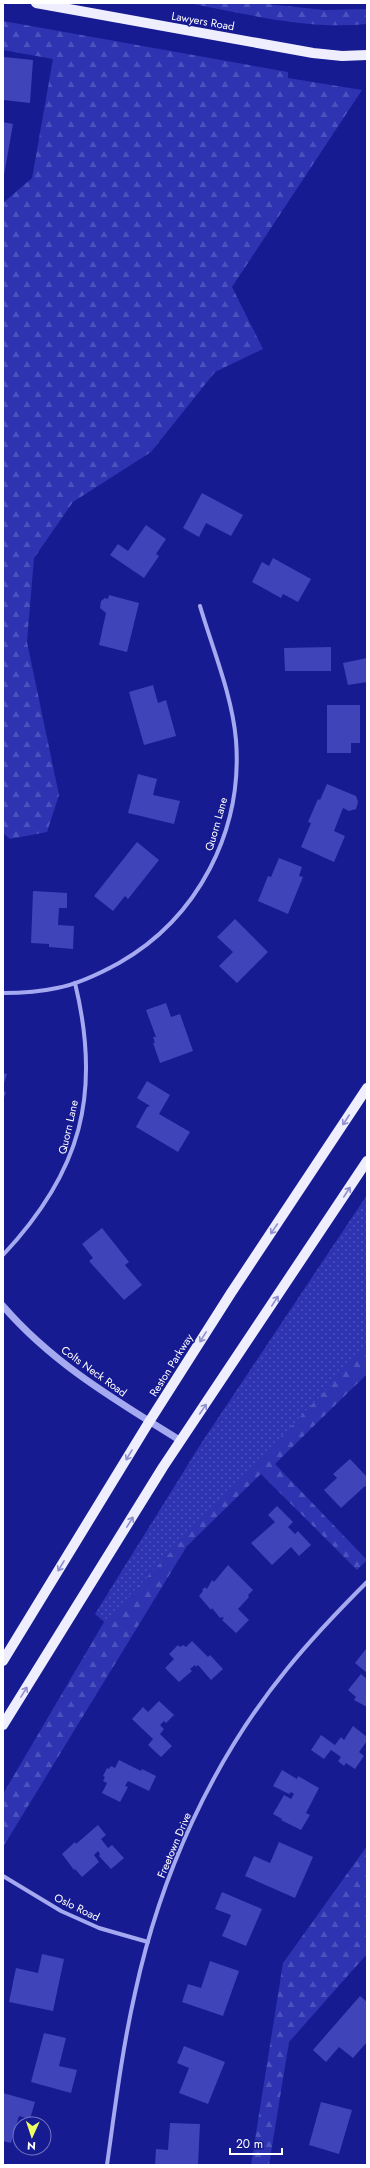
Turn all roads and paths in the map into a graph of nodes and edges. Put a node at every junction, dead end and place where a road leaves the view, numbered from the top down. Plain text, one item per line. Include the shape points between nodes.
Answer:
1 (36, 3) edge
2 (367, 55) edge
3 (200, 606) dead end
4 (75, 983) junction
5 (3, 993) edge
6 (367, 1088) edge
7 (367, 1161) edge
8 (3, 1255) edge
9 (3, 1306) edge
10 (149, 1422) junction
11 (181, 1441) junction
12 (367, 1582) edge
13 (3, 1661) edge
14 (3, 1725) edge
15 (3, 1876) edge
16 (148, 1942) junction
17 (108, 2165) edge

1 - 2 main road, Lawyers Road via 313,53
3 - 4 street, Quorn Lane via 231,708 236,740 237,772 233,804 225,834 198,891 179,916 135,954 103,972
4 - 5 street, Quorn Lane via 30,992
4 - 8 street, Quorn Lane via 86,1044 86,1082 74,1147 66,1169 42,1210
6 -> 10 main road, Reston Parkway
11 -> 7 main road
9 - 10 street, Colts Neck Road via 45,1349 75,1373
10 - 11 street, Colts Neck Road
10 -> 13 main road, Reston Parkway
14 -> 11 main road
12 - 16 street, Freetown Drive via 323,1626 286,1669 255,1711 222,1764 185,1838
15 - 16 street, Oslo Road via 61,1911 99,1928
16 - 17 street, Freetown Drive via 126,2037

